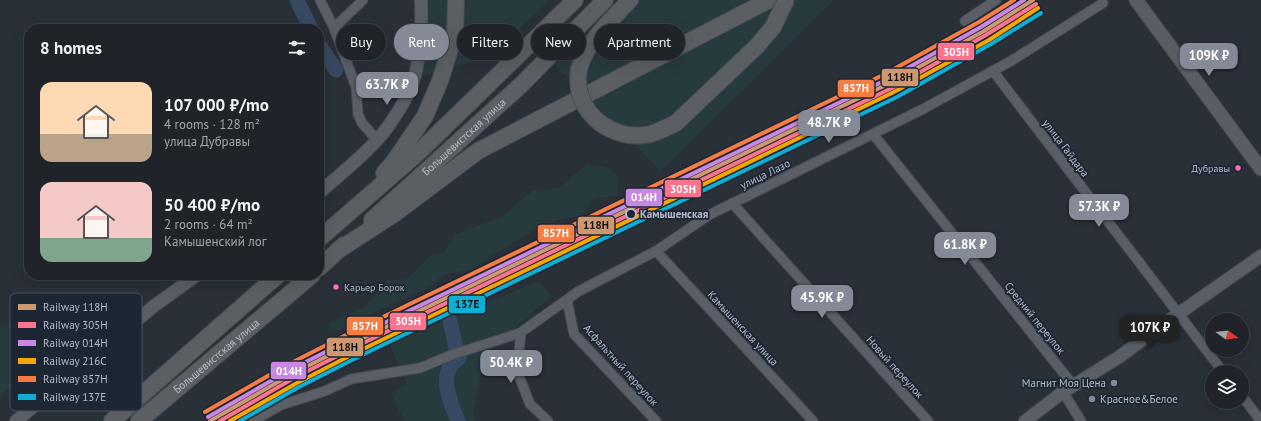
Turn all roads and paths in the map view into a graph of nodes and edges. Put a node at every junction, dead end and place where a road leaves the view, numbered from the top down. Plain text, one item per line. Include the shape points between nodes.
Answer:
1 (320, 0) edge
2 (362, 0) edge
3 (421, 0) edge
4 (456, 0) edge
5 (575, 0) edge
6 (605, 0) edge
7 (630, 0) edge
8 (769, 0) edge
9 (786, 0) edge
10 (996, 0) edge
11 (1136, 0) edge
12 (1103, 4) dead end
13 (965, 21) dead end
14 (334, 28) junction
15 (993, 71) junction
16 (873, 134) junction
17 (377, 140) junction
18 (1261, 169) edge
19 (324, 188) edge
20 (732, 203) junction
21 (349, 213) junction
22 (324, 235) edge
23 (337, 251) junction
24 (656, 252) junction
25 (1261, 256) edge
26 (324, 263) edge
27 (190, 280) edge
28 (272, 280) edge
29 (306, 280) edge
30 (567, 300) junction
31 (1178, 314) junction
32 (142, 316) edge
33 (521, 332) junction
34 (1218, 365) edge
35 (1073, 385) junction
36 (1063, 392) junction
37 (142, 395) edge
38 (1249, 405) edge
39 (28, 411) edge
40 (123, 411) edge
41 (16, 421) edge
42 (112, 421) edge
43 (139, 421) edge
44 (253, 421) edge
45 (548, 421) edge
46 (656, 421) edge
47 (813, 421) edge
48 (928, 421) edge
49 (1025, 421) edge
50 (1082, 421) edge
51 (1261, 421) edge

1 - 14 street
2 - 14 street
3 - 17 street via 421,44 413,83 387,129
4 - 21 highway via 455,33 440,81 425,116 393,163
5 - 21 highway, Большевистская улица via 419,152
6 - 23 highway, Большевистская улица via 521,85
7 - 9 highway, bridge via 590,44 579,70 578,82 581,98 597,122 620,133 634,135 650,134 676,123 757,46 773,27
8 - 23 highway via 478,151 394,214
10 - 13 street
11 - 18 main road
12 - 15 street, улица Лазо
14 - 17 street via 356,87 358,114 362,123
15 - 16 street, улица Лазо
15 - 31 street, улица Гайдара
16 - 20 street, улица Лазо
16 - 35 street, Средний переулок
17 - 19 street
20 - 24 street, улица Лазо via 709,215
20 - 48 street, Новый переулок
21 - 22 highway, Большевистская улица
23 - 26 highway, Большевистская улица
24 - 30 street, улица Лазо via 579,291
24 - 47 street, Камышенская улица
25 - 31 street
27 - 32 street
28 - 37 highway, Большевистская улица
29 - 43 highway, Большевистская улица
30 - 33 street, улица Лазо
30 - 46 street, Асфальтный переулок via 574,334
31 - 34 street, улица Гайдара
31 - 35 street via 1119,357
33 - 44 street, улица Лазо via 420,368 351,379 281,405
33 - 45 street via 517,371 530,404
35 - 36 street
36 - 49 street
36 - 50 street
38 - 51 street
39 - 41 street
40 - 42 highway, Большевистская улица

